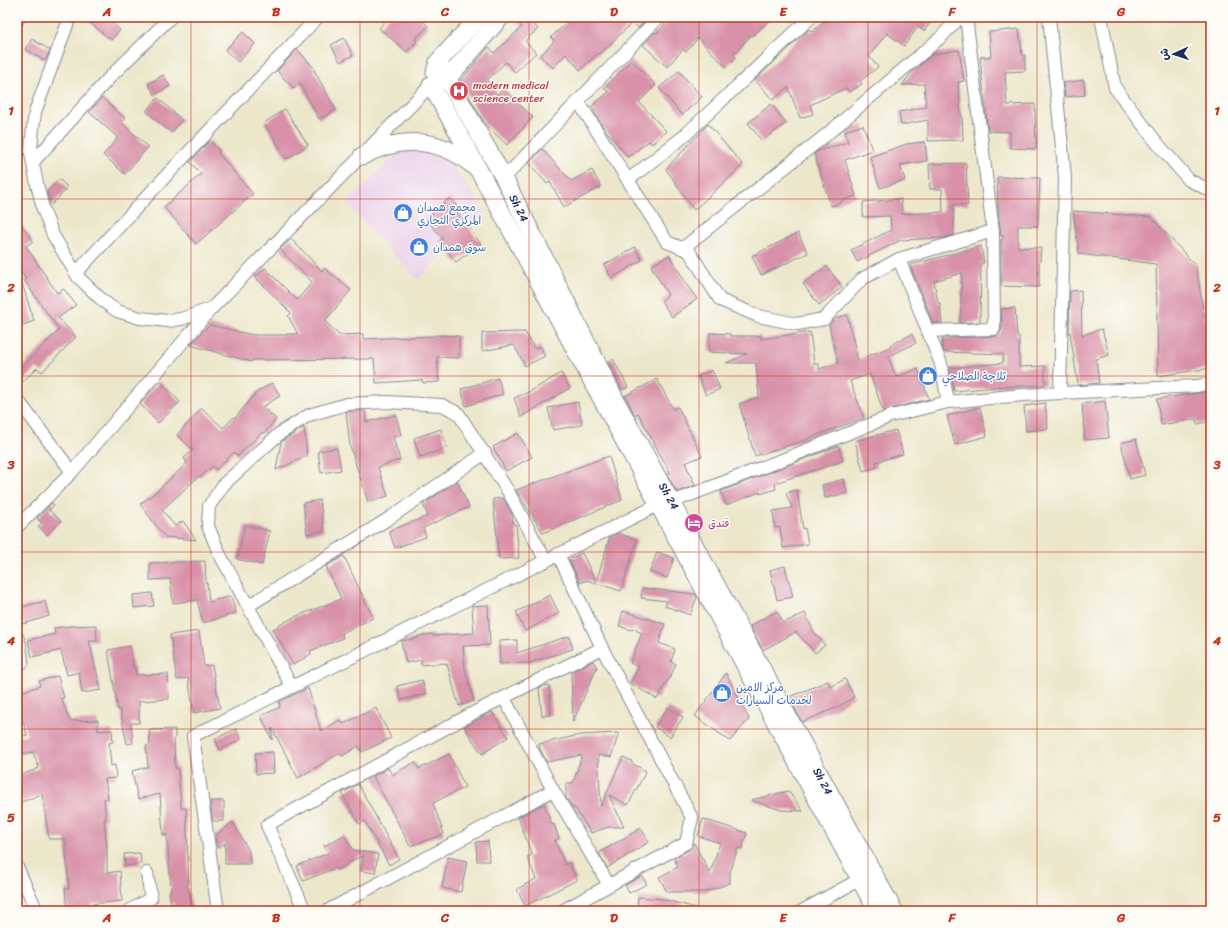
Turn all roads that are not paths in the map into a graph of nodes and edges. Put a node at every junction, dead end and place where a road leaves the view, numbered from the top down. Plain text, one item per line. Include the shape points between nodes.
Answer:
1 (18, 17) edge
2 (70, 17) edge
3 (171, 17) edge
4 (318, 17) edge
5 (479, 17) edge
6 (501, 17) edge
7 (660, 17) edge
8 (810, 17) edge
9 (960, 17) edge
10 (966, 17) edge
11 (1049, 17) edge
12 (1101, 17) edge
13 (17, 21) edge
14 (438, 62) junction
15 (448, 78) junction
16 (431, 85) junction
17 (578, 101) junction
18 (362, 156) junction
19 (33, 162) junction
20 (478, 169) junction
21 (504, 178) junction
22 (628, 180) junction
23 (1211, 191) edge
24 (993, 231) junction
25 (683, 248) junction
26 (899, 259) junction
27 (76, 273) junction
28 (211, 309) junction
29 (927, 331) junction
30 (1211, 383) edge
31 (1060, 393) junction
32 (17, 399) edge
33 (948, 402) junction
34 (485, 453) junction
35 (72, 472) junction
36 (665, 504) junction
37 (17, 527) edge
38 (558, 554) junction
39 (546, 561) junction
40 (248, 606) junction
41 (17, 637) edge
42 (602, 648) junction
43 (17, 665) edge
44 (292, 687) junction
45 (504, 698) junction
46 (553, 790) junction
47 (17, 867) edge
48 (147, 874) dead end
49 (866, 876) junction
50 (609, 885) junction
51 (37, 911) edge
52 (129, 911) edge
53 (218, 911) edge
54 (305, 911) edge
55 (327, 911) edge
56 (562, 911) edge
57 (802, 911) edge
58 (877, 911) edge
59 (894, 911) edge

1 - 13 street
2 - 19 street via 35,112 31,154
3 - 19 street via 111,76
4 - 27 street
5 - 14 street
6 - 15 street
7 - 17 street
8 - 22 street via 683,137
9 - 25 street via 940,38 826,135
10 - 24 street
11 - 31 street via 1066,177
12 - 23 street via 1116,88 1157,143 1189,180
14 - 15 street, Sh 24
14 - 16 street
15 - 16 street
15 - 21 street, Sh 24
16 - 18 street
16 - 20 street, Sh 24
17 - 21 street
17 - 22 street
18 - 20 street via 388,145 415,142 443,147
18 - 28 street
19 - 27 street via 36,184 53,235
20 - 36 street, Sh 24
21 - 36 street, Sh 24
22 - 25 street via 667,242
24 - 26 street
24 - 29 street via 994,329
25 - 26 street via 689,251 720,300 758,316 797,324 824,319 862,279
26 - 29 street
27 - 28 street via 108,304 118,311 140,318 168,321
28 - 35 street
29 - 33 street via 940,364
30 - 31 street via 1197,386
31 - 33 street
32 - 35 street
33 - 36 street via 891,416
34 - 39 street
34 - 40 street via 388,519
34 - 40 street via 458,413 442,404 347,404 309,415 291,426 224,484 209,506 208,526 219,554
35 - 37 street
36 - 38 street
36 - 49 street, Sh 24
38 - 39 street
38 - 42 street
39 - 44 street
40 - 44 street
41 - 43 street via 22,662
42 - 45 street
42 - 50 street via 692,818 686,843
44 - 53 street via 193,736
45 - 46 street
45 - 54 street via 267,825
46 - 50 street
46 - 55 street
47 - 51 street
48 - 52 street via 151,898
49 - 57 street
49 - 58 street, Sh 24
49 - 59 street, Sh 24
50 - 56 street

